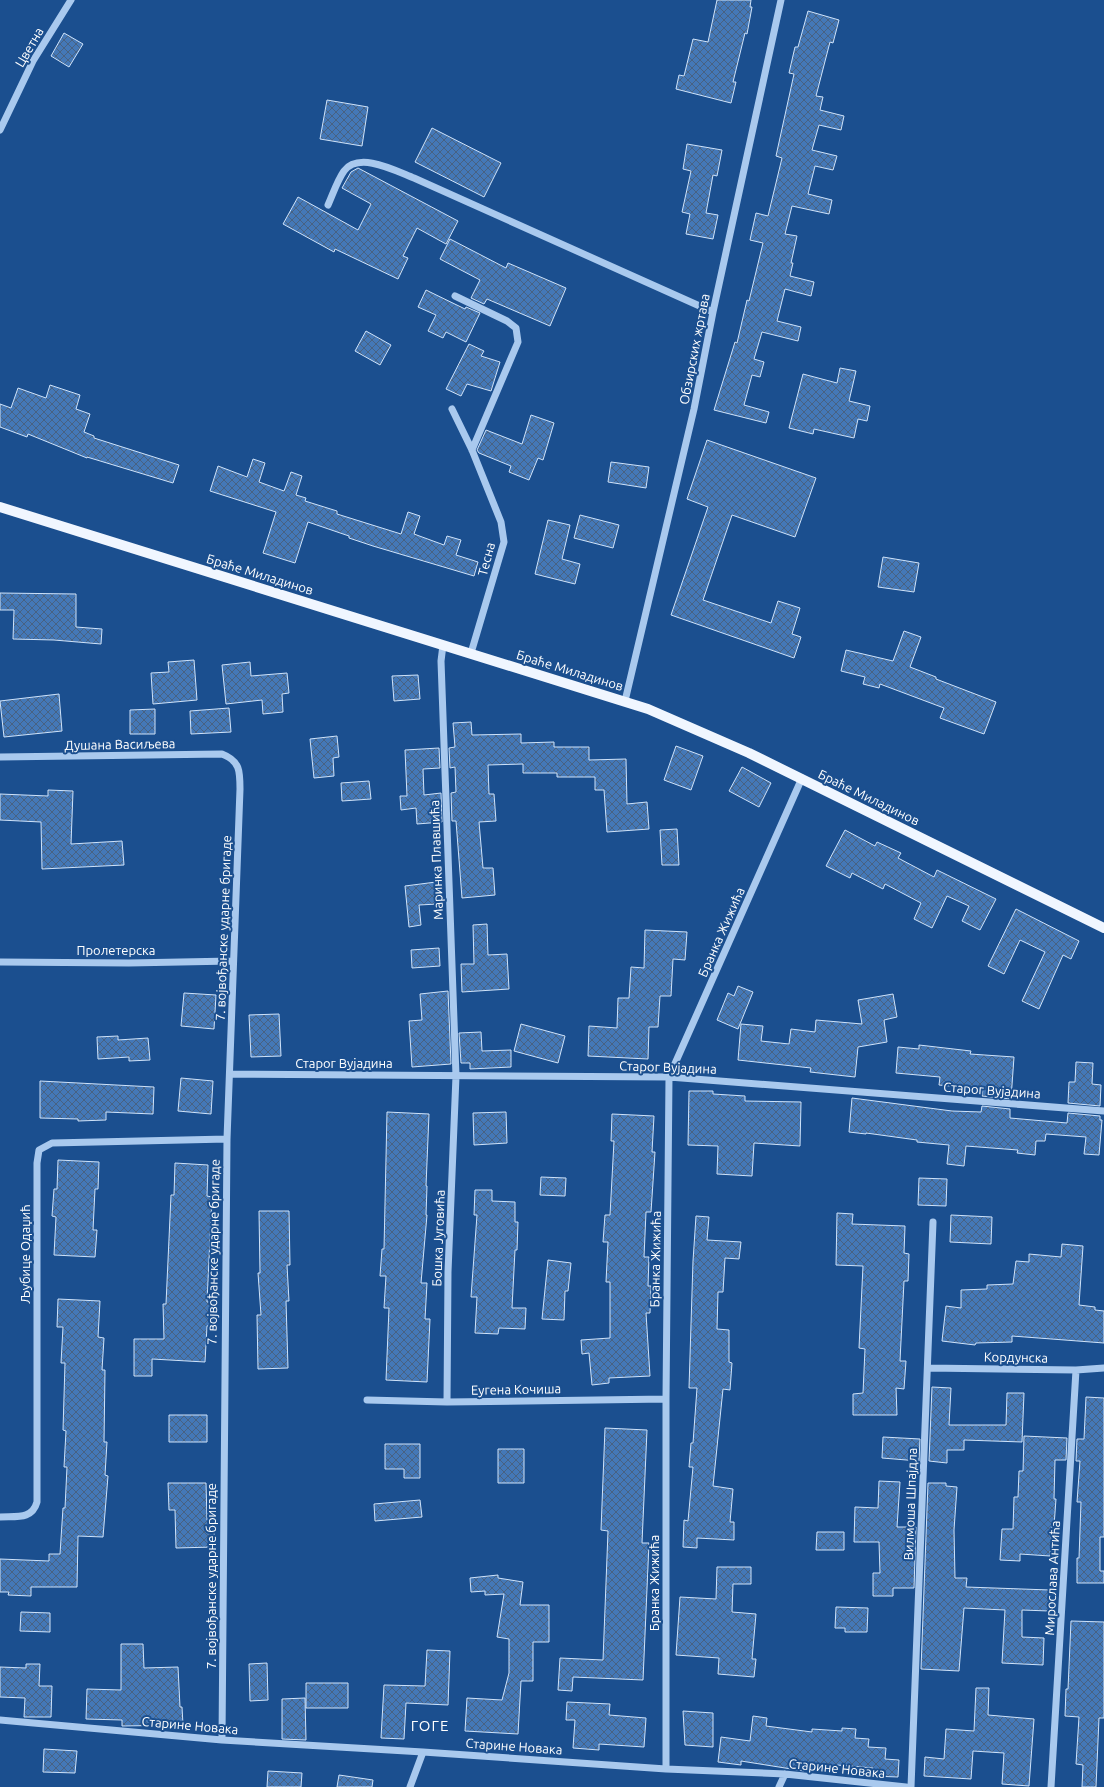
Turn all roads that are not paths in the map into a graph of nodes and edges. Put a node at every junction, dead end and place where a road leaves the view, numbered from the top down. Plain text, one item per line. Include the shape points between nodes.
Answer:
1 (71, 0) edge
2 (781, 0) edge
3 (0, 130) edge
4 (328, 205) dead end
5 (455, 296) dead end
6 (713, 312) junction
7 (452, 409) dead end
8 (472, 450) junction
9 (0, 507) edge
10 (443, 644) junction
11 (471, 653) junction
12 (625, 701) junction
13 (0, 758) edge
14 (237, 765) joint
15 (802, 778) junction
16 (1104, 928) edge
17 (232, 961) junction
18 (0, 962) edge
19 (230, 1074) junction
20 (456, 1076) junction
21 (669, 1077) junction
22 (1104, 1111) edge
23 (226, 1138) junction
24 (932, 1222) dead end
25 (928, 1368) junction
26 (1104, 1368) edge
27 (1076, 1370) junction
28 (666, 1398) junction
29 (367, 1400) dead end
30 (447, 1402) junction
31 (0, 1517) edge
32 (0, 1720) edge
33 (222, 1740) junction
34 (423, 1752) junction
35 (666, 1769) junction
36 (785, 1774) junction
37 (410, 1787) edge
38 (779, 1787) edge
39 (906, 1787) edge
40 (910, 1787) edge
41 (1051, 1787) edge

1 - 3 street, Цветна via 33,62
2 - 6 street, Обзирских жртава
4 - 6 street via 345,170 354,164 363,161 387,167
5 - 8 street via 507,321 516,328 518,342
6 - 12 street, Обзирских жртава via 694,409
7 - 8 street, Тесна
8 - 11 street, Тесна via 501,522 504,542
9 - 10 main road, Браће Миладинов
10 - 11 main road, Браће Миладинов
10 - 20 street, Маринка Плавшића via 441,661
11 - 12 main road, Браће Миладинов
12 - 15 main road, Браће Миладинов via 704,732
13 - 14 street, Душана Васиљева via 222,754 232,758
14 - 17 street, 7. војвођанске ударне бригаде via 240,789
15 - 16 main road, Браће Миладинов
15 - 21 street, Бранка Жижића
17 - 18 street, Пролетерска
17 - 19 street, 7. војвођанске ударне бригаде
19 - 20 street, Старог Вујадина
19 - 23 street, 7. војвођанске ударне бригаде
20 - 21 street, Старог Вујадина
20 - 30 street, Бошка Југовића via 448,1272
21 - 22 street, Старог Вујадина
21 - 28 street, Бранка Жижића
23 - 31 street, Љубице Одаџић via 52,1143 39,1150 37,1502 35,1510 29,1514
23 - 33 street, 7. војвођанске ударне бригаде
24 - 25 street, Вилмоша Шпајдла
25 - 27 street, Кордунска
25 - 40 street, Вилмоша Шпајдла
26 - 27 street, Кордунска
27 - 41 street, Мирослава Антића
28 - 30 street, Еугена Кочиша
28 - 35 street, Бранка Жижића
29 - 30 street, Еугена Кочиша
32 - 33 street, Старине Новака
33 - 34 street, Старине Новака
34 - 35 street, Старине Новака
34 - 37 street
35 - 36 street, Старине Новака
36 - 38 street
36 - 39 street, Старине Новака

